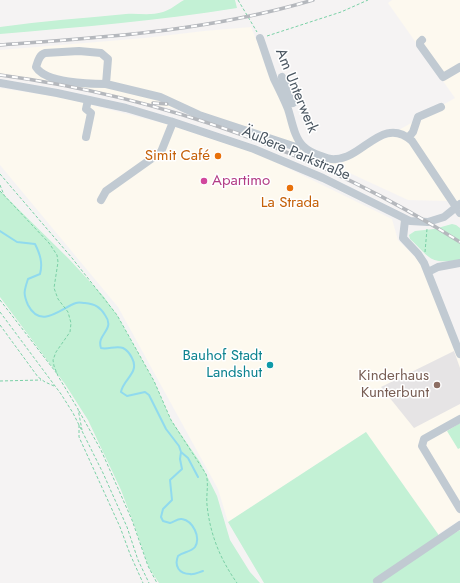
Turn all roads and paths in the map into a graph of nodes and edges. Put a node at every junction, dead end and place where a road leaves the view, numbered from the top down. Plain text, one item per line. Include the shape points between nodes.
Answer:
1 (238, 0) edge
2 (368, 0) edge
3 (260, 38) junction
4 (422, 40) dead end
5 (460, 67) edge
6 (281, 77) junction
7 (0, 83) edge
8 (106, 84) junction
9 (88, 100) junction
10 (293, 103) dead end
11 (441, 107) dead end
12 (173, 122) junction
13 (86, 137) dead end
14 (408, 138) junction
15 (302, 145) junction
16 (0, 174) edge
17 (0, 185) edge
18 (0, 191) edge
19 (4, 196) junction
20 (101, 200) dead end
21 (459, 208) edge
22 (405, 220) junction
23 (428, 222) junction
24 (424, 263) junction
25 (460, 263) edge
26 (428, 272) junction
27 (0, 300) edge
28 (0, 312) edge
29 (0, 325) edge
30 (460, 354) edge
31 (58, 376) junction
32 (41, 380) junction
33 (0, 381) edge
34 (55, 387) junction
35 (78, 409) junction
36 (460, 420) edge
37 (79, 424) junction
38 (83, 432) junction
39 (460, 509) edge
40 (460, 525) edge
41 (377, 580) dead end
42 (143, 583) edge
43 (149, 583) edge
44 (157, 583) edge
45 (237, 583) edge

1 - 3 path
2 - 3 path via 341,12
3 - 6 street, Am Unterwerk
4 - 5 street via 420,45 443,77
6 - 10 street
6 - 15 street, Am Unterwerk via 288,109
7 - 9 street, Äußere Parkstraße
8 - 8 street via 108,59 101,53 79,51 42,54 36,67 39,72 49,77
8 - 15 street via 160,97 199,115 296,147
9 - 12 street, Äußere Parkstraße
9 - 13 street via 86,109 91,113
11 - 14 street via 418,117
12 - 20 street via 161,152 106,191
12 - 22 street, Äußere Parkstraße via 270,155 323,178
14 - 15 street, Am Unterwerk via 397,134 384,134 350,155 336,159 317,155
14 - 21 street
16 - 45 path via 117,315 154,380 171,420 206,474 208,515 216,546
17 - 19 path
18 - 19 path
19 - 31 path via 49,243 56,255 58,262 54,288 58,299 68,312 71,323 70,332 53,360
21 - 23 street via 444,217
22 - 23 street
22 - 24 street via 404,238
23 - 24 path
24 - 26 street
25 - 26 street
26 - 30 street
27 - 31 path
28 - 34 path
29 - 32 path
31 - 35 path
32 - 33 path
32 - 34 path
34 - 37 path
35 - 38 path
35 - 44 path via 101,450
36 - 39 street via 424,439 422,446
37 - 38 path
37 - 42 path via 79,437
38 - 43 path via 127,527
40 - 41 street

